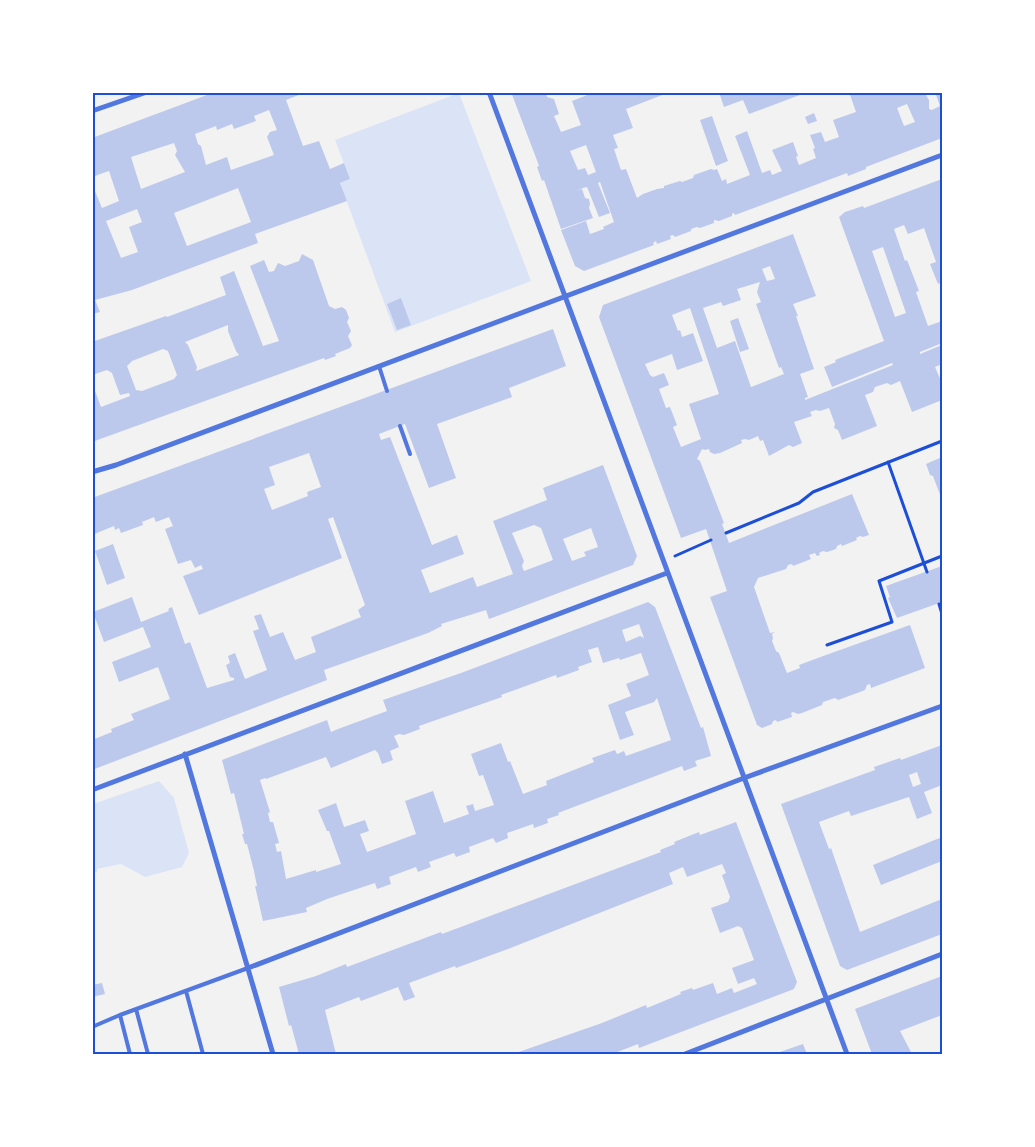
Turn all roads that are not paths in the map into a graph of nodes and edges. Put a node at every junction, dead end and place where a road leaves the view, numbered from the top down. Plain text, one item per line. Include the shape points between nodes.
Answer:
1 (146, 92) edge
2 (489, 92) edge
3 (92, 110) edge
4 (942, 155) edge
5 (564, 297) junction
6 (379, 366) junction
7 (387, 391) dead end
8 (400, 426) dead end
9 (410, 454) dead end
10 (92, 472) edge
11 (667, 573) junction
12 (942, 706) edge
13 (185, 754) junction
14 (744, 778) junction
15 (92, 790) edge
16 (942, 954) edge
17 (248, 968) junction
18 (186, 991) junction
19 (826, 999) junction
20 (136, 1009) junction
21 (120, 1015) junction
22 (92, 1027) edge
23 (130, 1054) edge
24 (148, 1054) edge
25 (202, 1054) edge
26 (273, 1054) edge
27 (685, 1054) edge
28 (847, 1054) edge

1 - 3 street
2 - 5 street
4 - 5 street
5 - 6 street
5 - 11 street
6 - 7 lane
6 - 10 street
8 - 9 lane
11 - 13 street
11 - 14 street
12 - 14 street
13 - 15 street
13 - 17 street
14 - 17 street
14 - 19 street
16 - 19 street
17 - 18 lane
17 - 26 street
18 - 20 lane
18 - 25 lane
19 - 27 street
19 - 28 street
20 - 21 lane
20 - 24 lane
21 - 22 lane
21 - 23 lane

